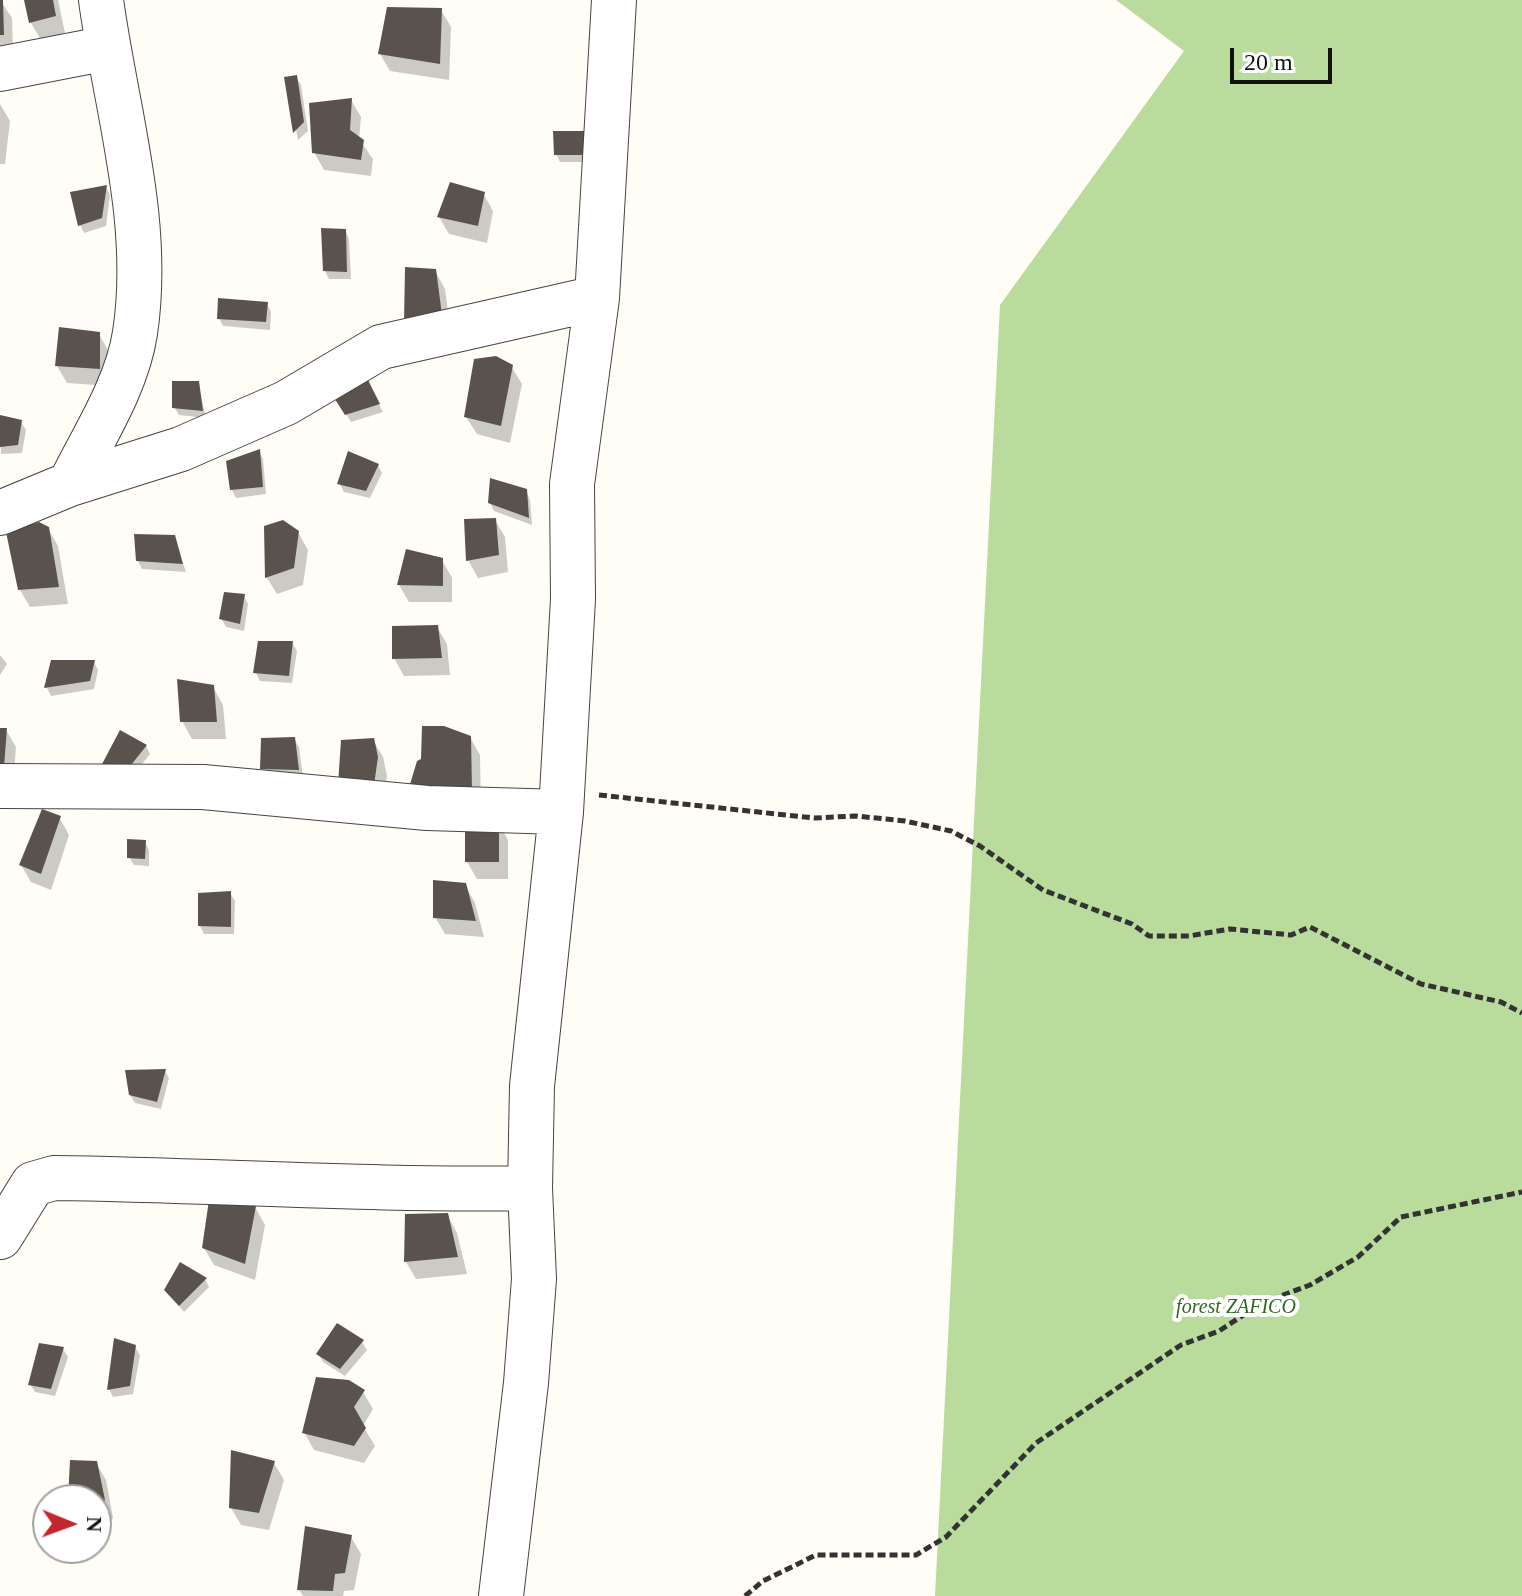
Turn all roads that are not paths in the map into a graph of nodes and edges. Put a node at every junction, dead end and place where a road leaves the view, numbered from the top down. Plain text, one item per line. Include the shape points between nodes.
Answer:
1 (101, 0) edge
2 (614, 0) edge
3 (108, 48) junction
4 (0, 69) edge
5 (597, 298) junction
6 (70, 484) junction
7 (0, 513) edge
8 (0, 786) edge
9 (561, 802) junction
10 (530, 1188) junction
11 (0, 1237) edge
12 (501, 1596) edge

1 - 3 street
2 - 5 street
3 - 4 street
3 - 6 street via 118,82 139,260 135,335 119,385
5 - 6 street via 381,347 286,403 181,449
5 - 9 street via 572,484 573,599
6 - 7 street
8 - 9 street via 203,787 427,808
9 - 10 street via 538,1005
10 - 11 street via 54,1178 33,1184
10 - 12 street via 533,1294

